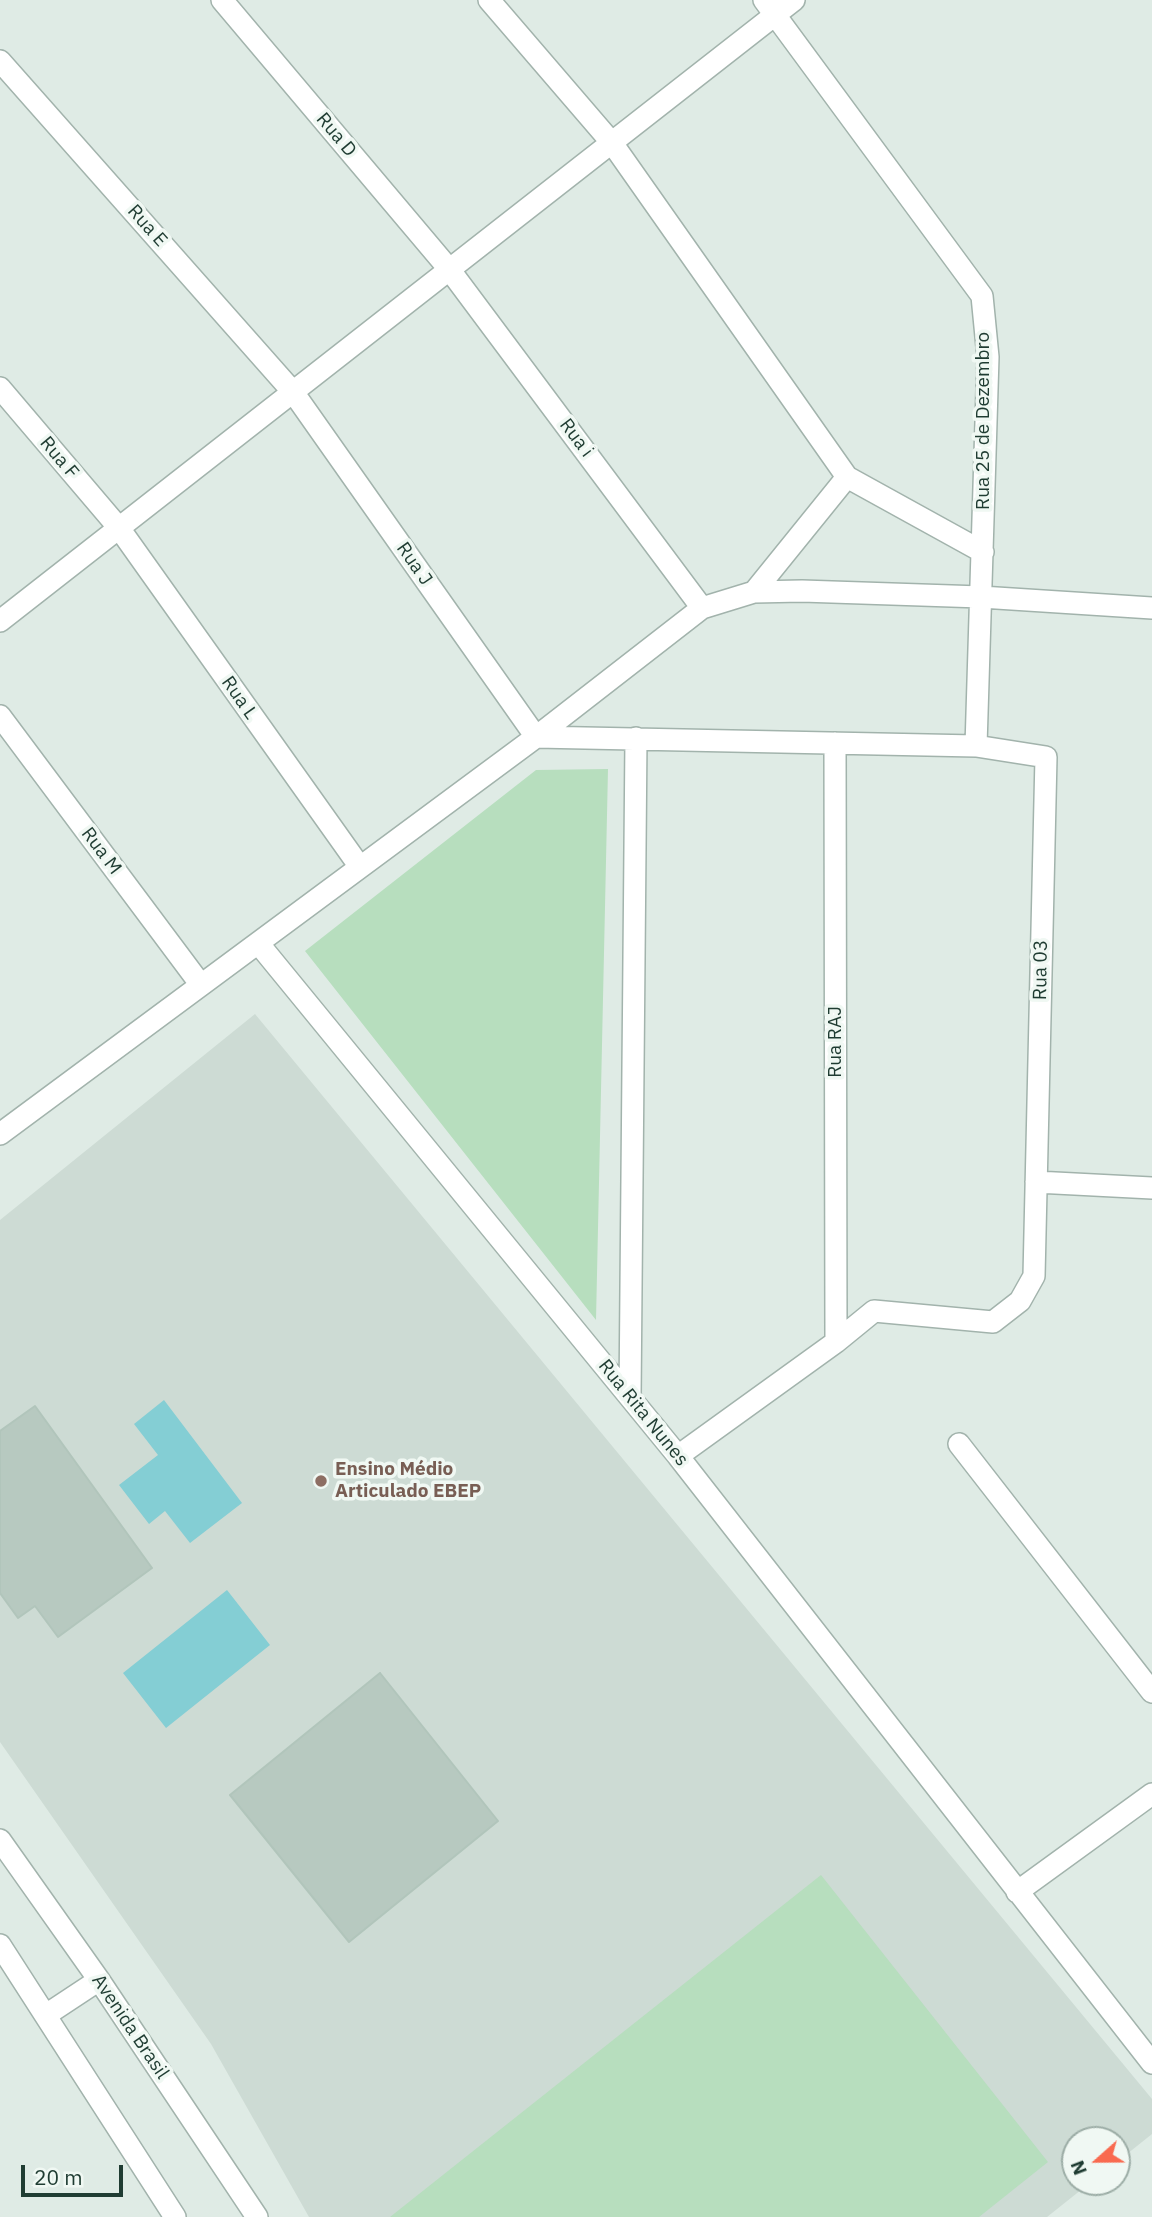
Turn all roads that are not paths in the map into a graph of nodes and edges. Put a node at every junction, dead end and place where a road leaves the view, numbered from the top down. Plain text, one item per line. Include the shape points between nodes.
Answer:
1 (222, 0) edge
2 (489, 0) edge
3 (794, 0) edge
4 (770, 7) edge
5 (0, 61) edge
6 (612, 143) junction
7 (449, 269) junction
8 (0, 388) edge
9 (293, 392) junction
10 (847, 477) junction
11 (119, 528) junction
12 (983, 552) junction
13 (754, 592) junction
14 (981, 597) junction
15 (702, 608) junction
16 (1152, 608) edge
17 (0, 621) edge
18 (0, 716) edge
19 (536, 737) junction
20 (636, 738) junction
21 (835, 743) junction
22 (976, 746) junction
23 (360, 867) junction
24 (258, 943) junction
25 (201, 985) junction
26 (1, 1132) edge
27 (1036, 1182) junction
28 (1152, 1188) edge
29 (836, 1342) junction
30 (630, 1397) junction
31 (959, 1444) dead end
32 (678, 1456) junction
33 (1152, 1692) edge
34 (1152, 1794) edge
35 (0, 1840) edge
36 (1017, 1892) junction
37 (0, 1945) edge
38 (99, 1980) junction
39 (46, 2015) junction
40 (1152, 2063) edge
41 (175, 2217) edge
42 (257, 2217) edge

1 - 7 street, Rua D
2 - 6 street
3 - 4 street
4 - 6 street
4 - 12 street, Rua 25 de Dezembro via 982,296 988,357
5 - 9 street, Rua E
6 - 7 street
6 - 10 street
7 - 9 street
7 - 15 street, Rua i
8 - 11 street, Rua F
9 - 11 street
9 - 19 street, Rua J
10 - 12 street
10 - 13 street
11 - 17 street
11 - 23 street, Rua L
12 - 14 street, Rua 25 de Dezembro
13 - 14 street
13 - 15 street
14 - 16 street
14 - 22 street, Rua 25 de Dezembro
15 - 19 street
18 - 25 street, Rua M
19 - 20 street
19 - 23 street
20 - 21 street
20 - 30 street
21 - 22 street
21 - 29 street, Rua RAJ
22 - 27 street, Rua 03 via 1046,757
23 - 24 street
24 - 25 street
24 - 30 street, Rua Rita Nunes
25 - 26 street
27 - 28 street
27 - 29 street, Rua 03 via 1034,1276 1020,1301 993,1322 874,1311
29 - 32 street, Rua 03
30 - 32 street, Rua Rita Nunes
31 - 33 street
32 - 36 street, Rua Rita Nunes
34 - 36 street
35 - 38 street, Avenida Brasil
36 - 40 street, Rua Rita Nunes
37 - 39 street
38 - 39 street
38 - 42 street, Avenida Brasil
39 - 41 street

